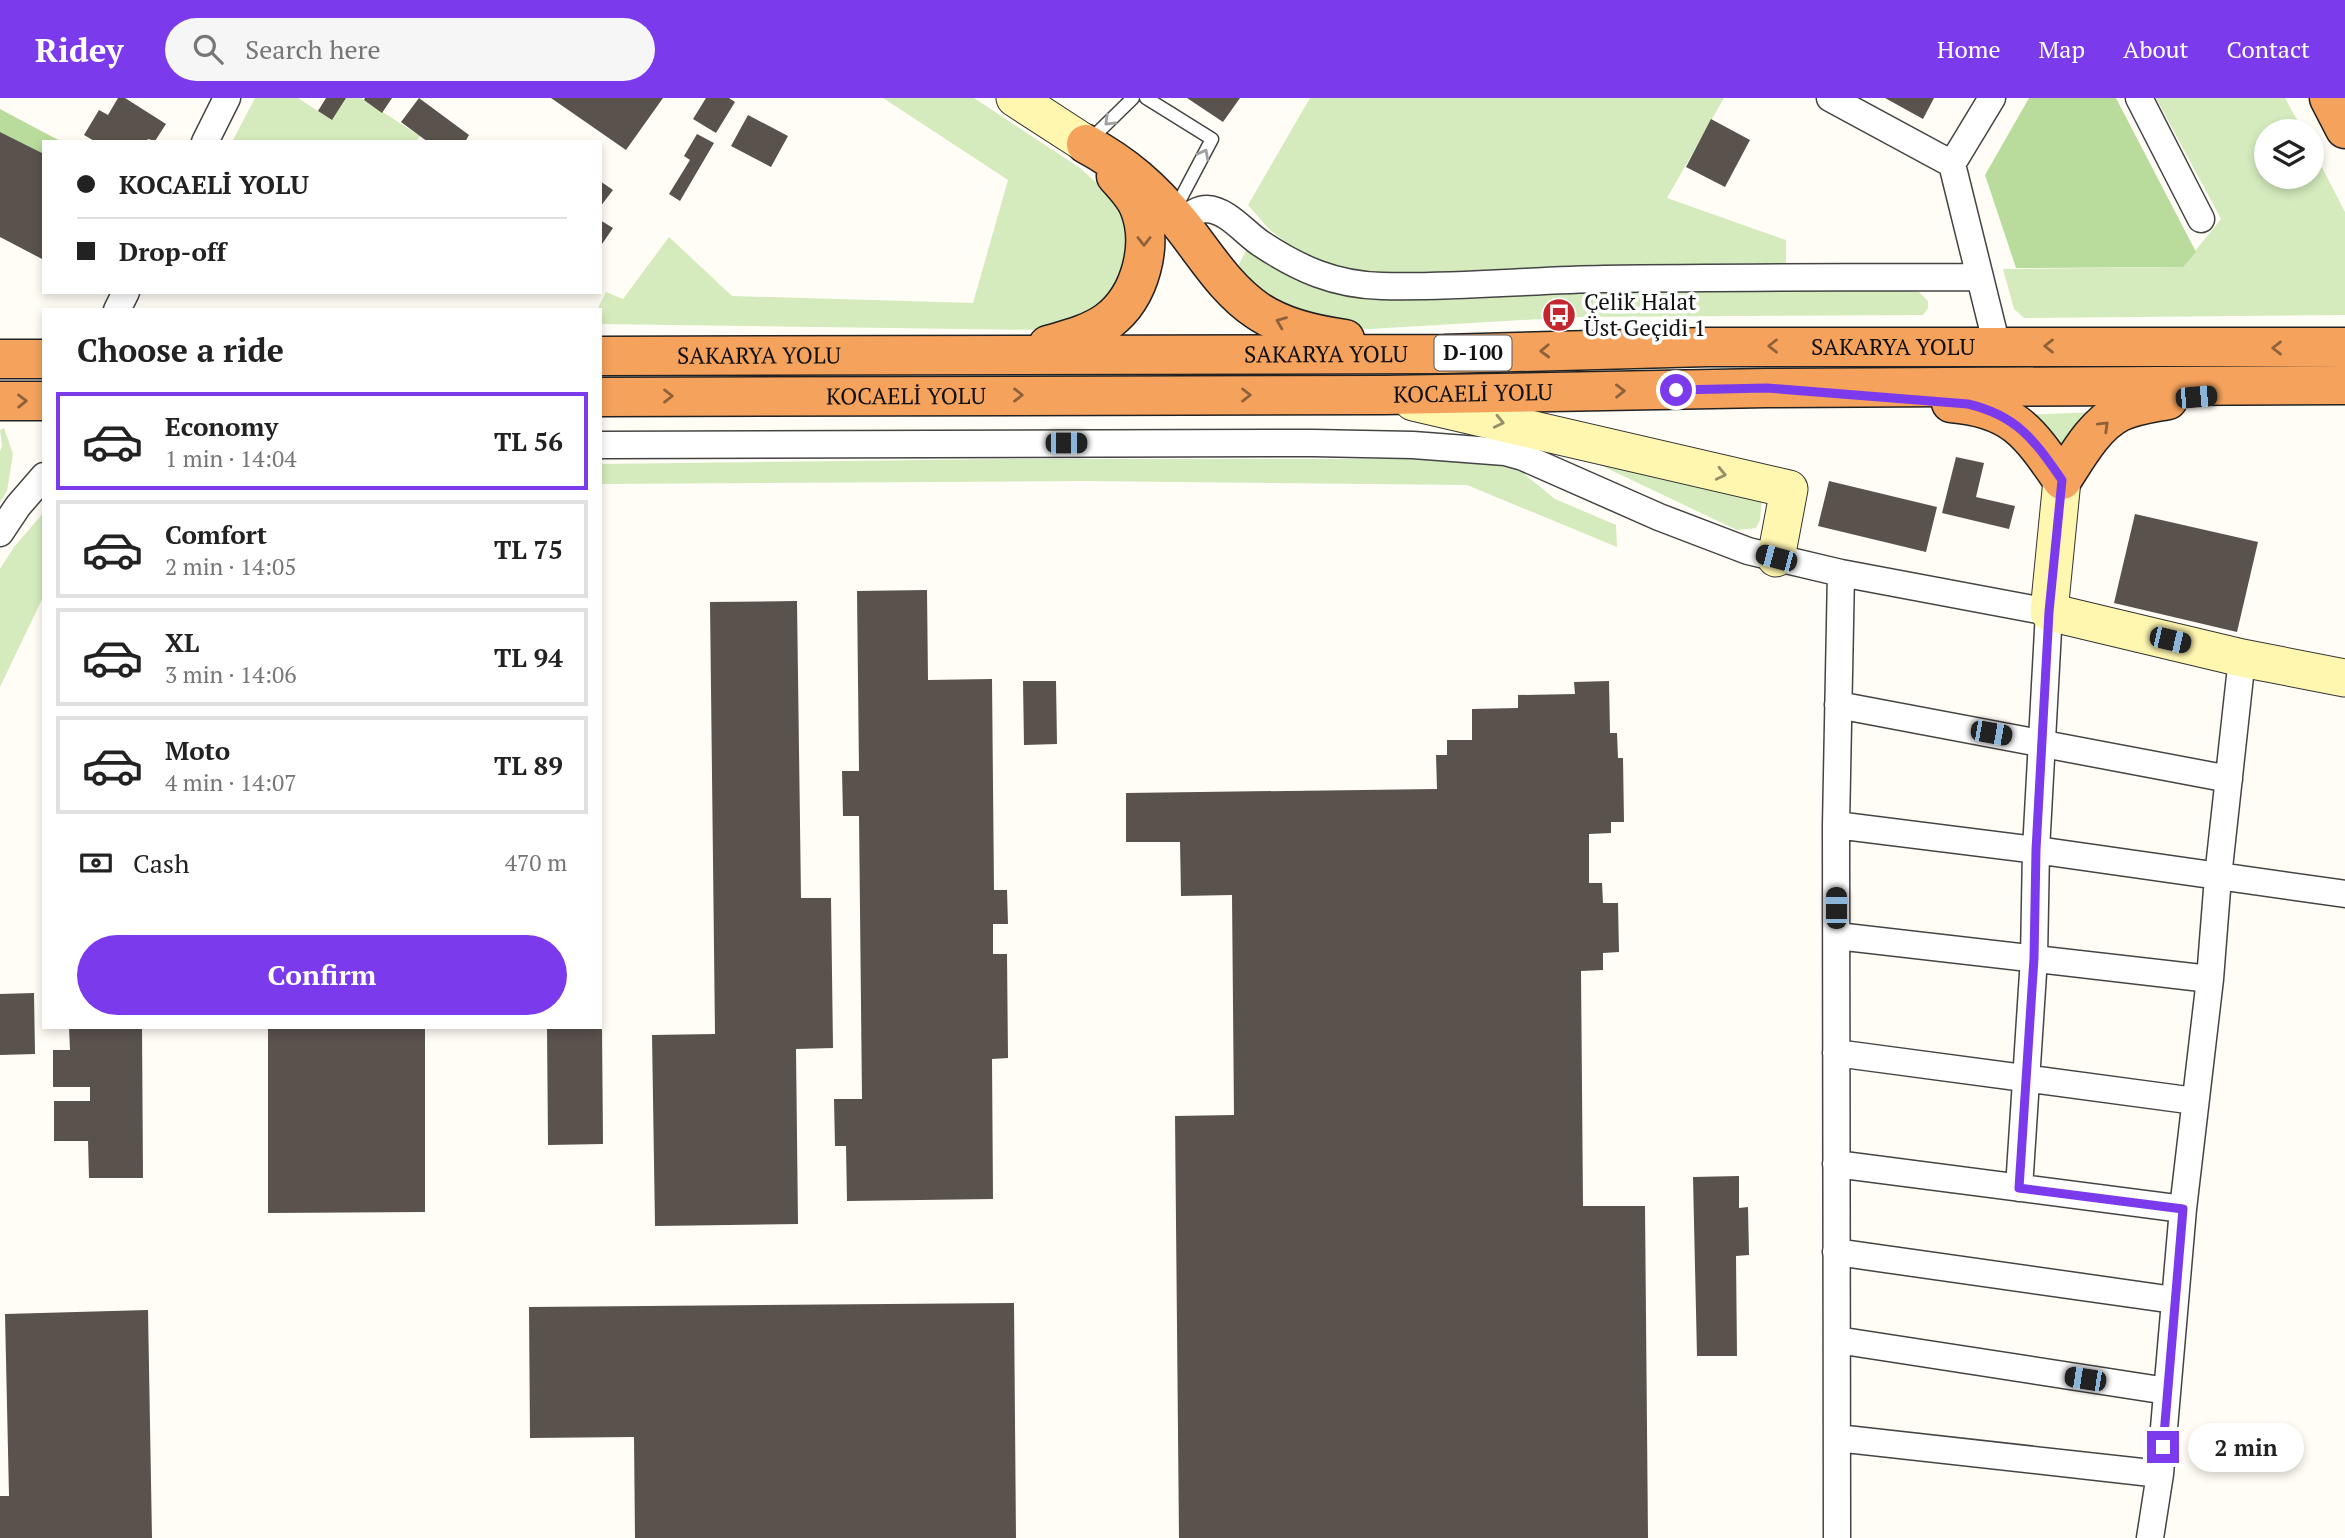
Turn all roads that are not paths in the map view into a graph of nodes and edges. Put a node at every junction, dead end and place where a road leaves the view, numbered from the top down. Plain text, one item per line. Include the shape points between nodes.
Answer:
1 (227, 98) edge
2 (1015, 98) edge
3 (1133, 98) edge
4 (1146, 98) edge
5 (1830, 98) edge
6 (1992, 98) edge
7 (2139, 98) edge
8 (2329, 98) edge
9 (2345, 129) edge
10 (206, 140) edge
11 (1086, 144) junction
12 (1952, 164) junction
13 (1176, 218) junction
14 (2201, 219) dead end
15 (1980, 277) junction
16 (1997, 346) junction
17 (2345, 347) edge
18 (1013, 354) junction
19 (1444, 354) junction
20 (602, 356) edge
21 (0, 359) edge
22 (42, 359) edge
23 (2334, 385) edge
24 (1767, 388) junction
25 (1385, 395) junction
26 (602, 397) edge
27 (0, 401) edge
28 (42, 401) edge
29 (602, 444) edge
30 (42, 478) edge
31 (2062, 480) junction
32 (0, 533) edge
33 (1776, 558) junction
34 (1841, 573) junction
35 (2049, 612) junction
36 (2242, 658) junction
37 (2345, 678) edge
38 (1838, 705) junction
39 (2042, 742) junction
40 (2229, 779) junction
41 (1836, 825) junction
42 (2036, 850) junction
43 (2218, 877) junction
44 (2345, 894) edge
45 (1837, 936) junction
46 (2034, 958) junction
47 (2210, 979) junction
48 (1836, 1052) junction
49 (2027, 1077) junction
50 (2195, 1101) junction
51 (1836, 1164) junction
52 (2019, 1188) junction
53 (2183, 1209) junction
54 (1836, 1252) junction
55 (2174, 1300) junction
56 (1837, 1340) junction
57 (2167, 1391) junction
58 (1837, 1438) junction
59 (2160, 1474) junction
60 (1842, 1537) edge
61 (2150, 1538) edge

1 - 10 street
2 - 11 street
3 -> 11 lane
13 -> 4 lane via 1212,139
5 - 12 street
6 - 12 street
7 - 14 street
8 - 9 highway
11 - 13 highway via 1124,167
11 -> 18 highway via 1140,208 1146,246 1141,270 1125,305 1109,320 1072,338
12 - 15 street
13 - 15 street via 1206,209 1219,212 1300,267 1330,280 1367,286
19 -> 13 highway via 1307,332 1270,318 1216,272
15 - 16 street
17 -> 16 highway, SAKARYA YOLU / D-100
16 -> 19 highway, SAKARYA YOLU / D-100
18 - 19 highway, SAKARYA YOLU / D-100
18 - 20 highway, SAKARYA YOLU / D-100
21 - 22 highway
23 - 24 highway, KOCAELİ YOLU / D-100
31 -> 23 highway via 2103,425 2138,405
25 -> 24 highway, KOCAELİ YOLU / D-100
24 - 31 highway via 1989,409 2026,431
26 -> 25 highway, KOCAELİ YOLU / D-100
25 -> 33 street via 1789,489
27 -> 28 highway
29 - 33 street via 1313,443 1487,450 1523,457 1658,517
30 - 32 street
31 - 35 street
33 - 34 street
34 - 35 street
34 - 38 street
35 - 36 street
35 - 39 street
36 - 37 street
36 - 40 street
38 - 39 street
38 - 41 street
39 - 40 street
39 - 42 street
40 - 43 street
41 - 42 street
41 - 45 street
42 - 43 street
42 - 46 street
43 - 44 street
43 - 47 street
45 - 46 street
45 - 48 street
46 - 47 street
46 - 49 street
47 - 50 street
48 - 49 street
48 - 51 street
49 - 50 street
49 - 52 street
50 - 53 street
51 - 52 street
51 - 54 street
52 - 53 street
53 - 55 street
54 - 55 street
54 - 56 street
55 - 57 street
56 - 57 street
56 - 58 street
57 - 59 street
58 - 59 street
58 - 60 street
59 - 61 street

